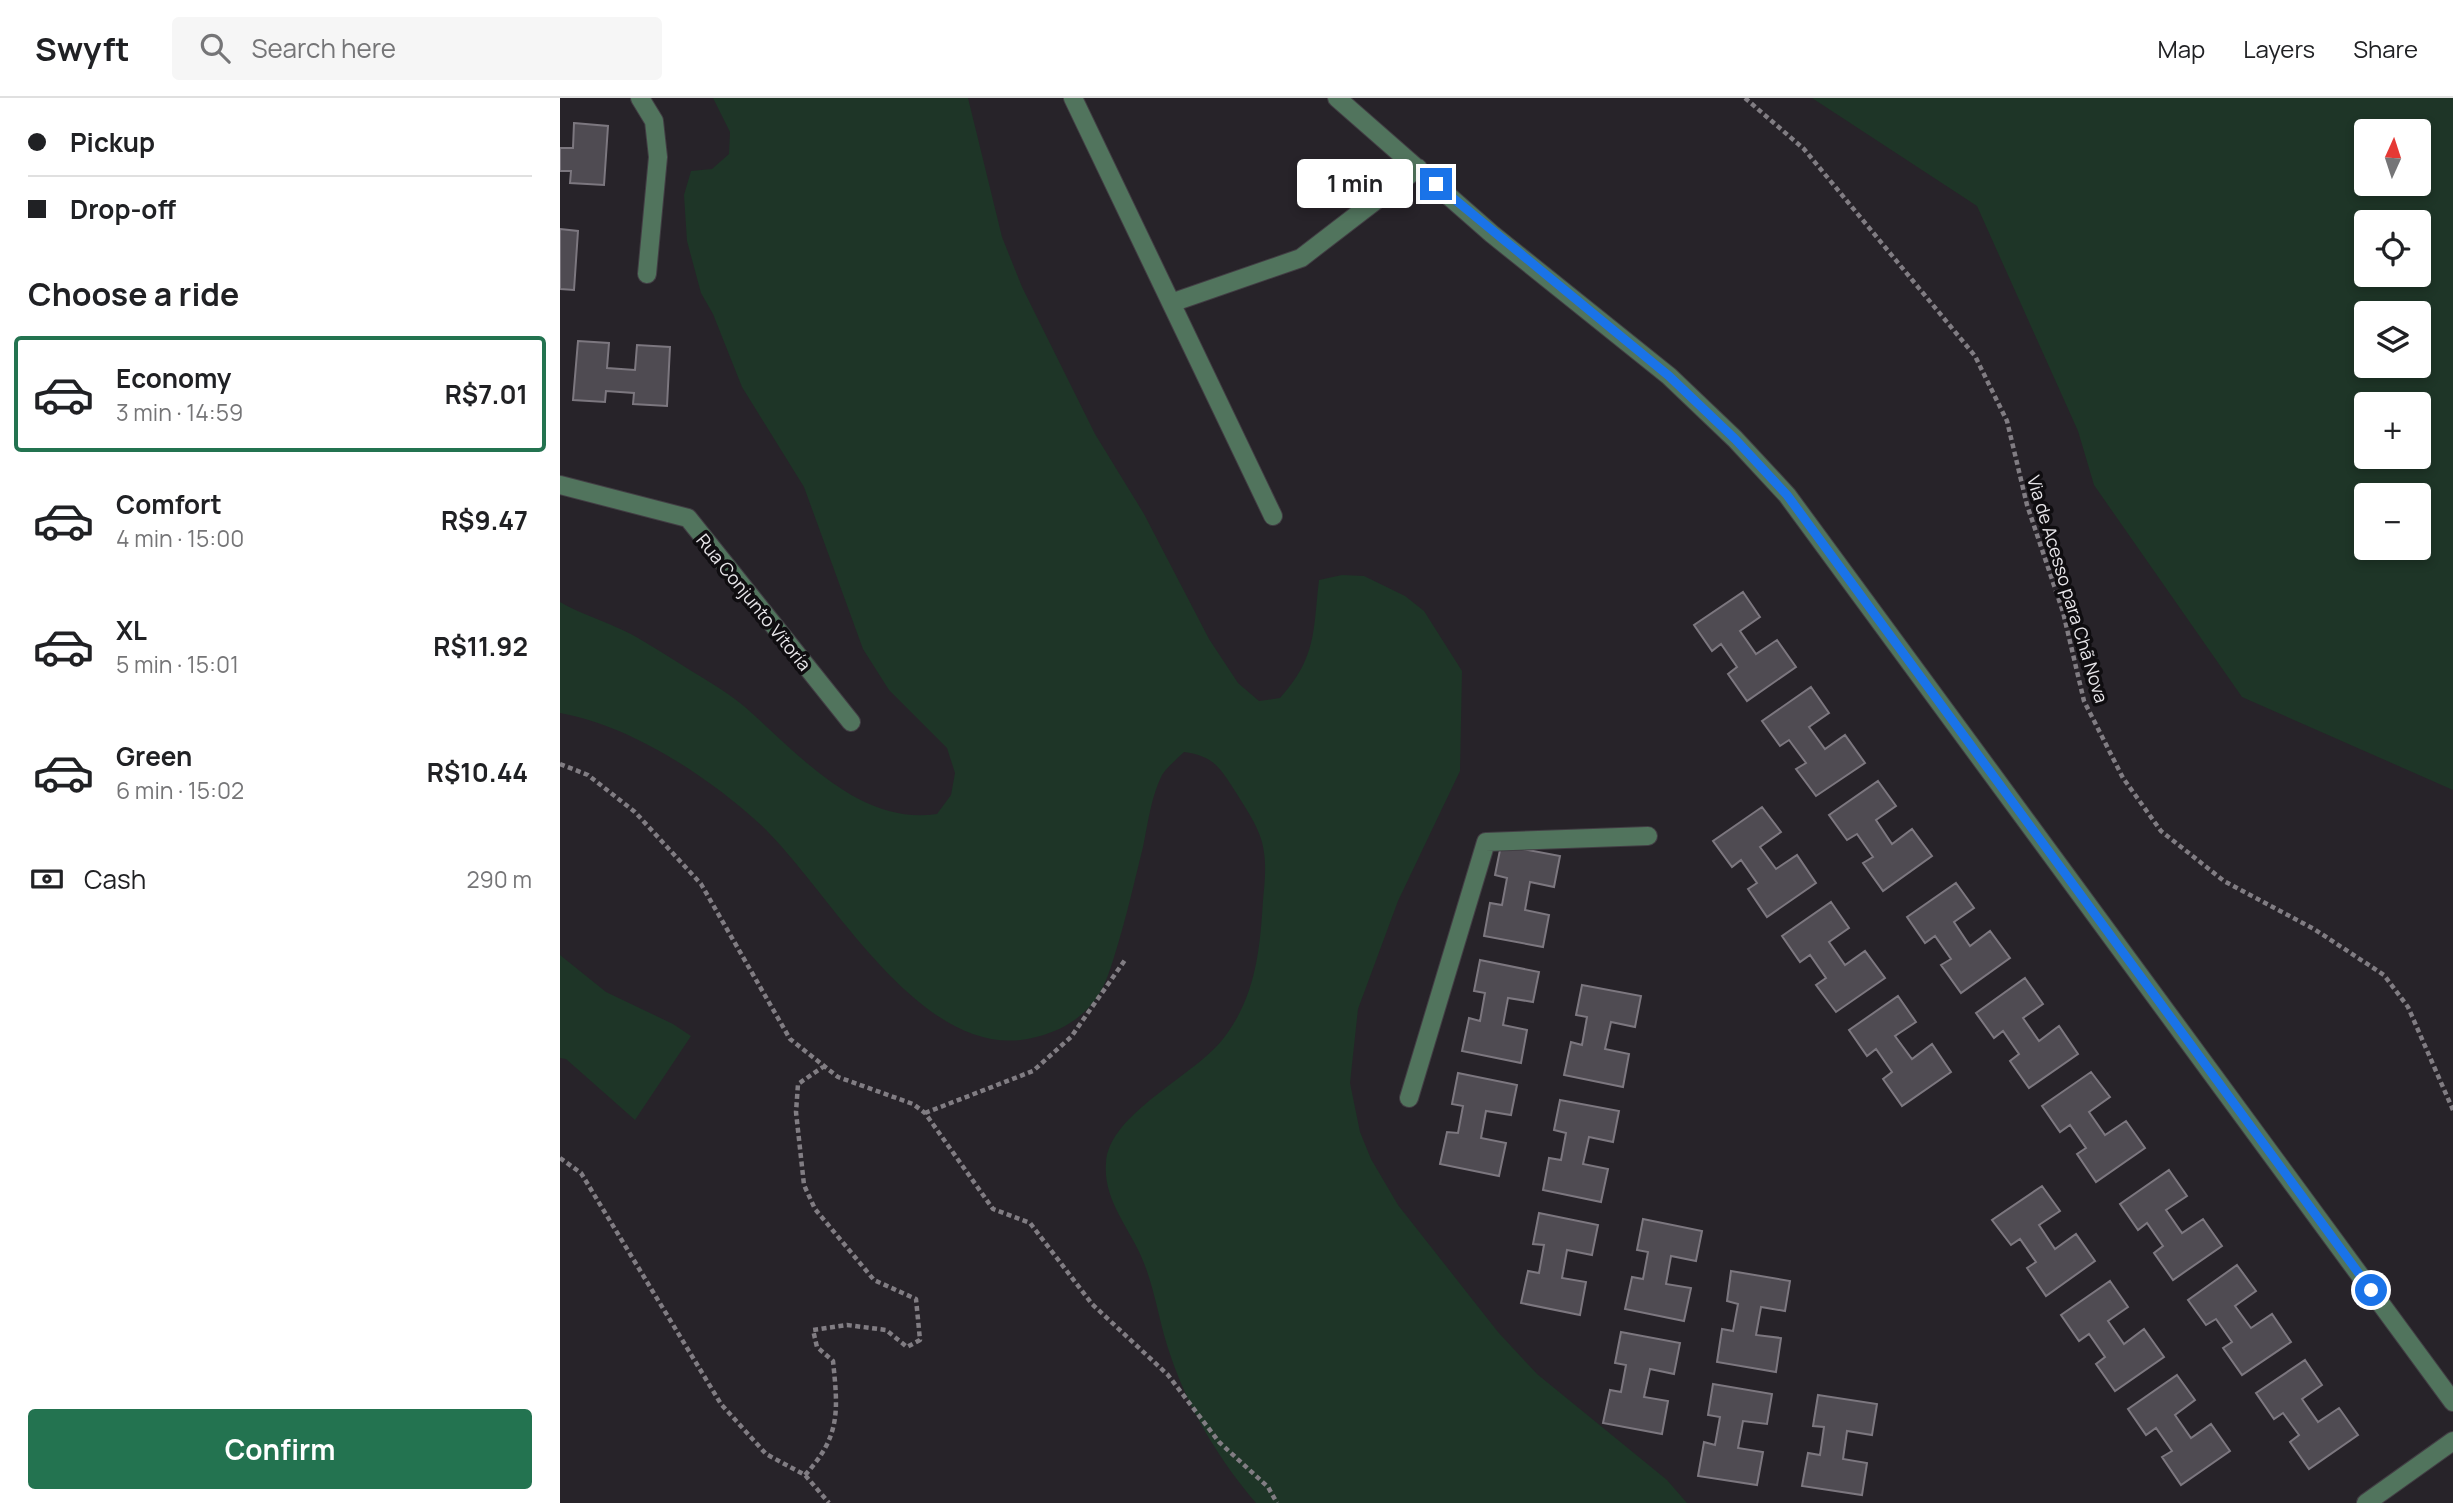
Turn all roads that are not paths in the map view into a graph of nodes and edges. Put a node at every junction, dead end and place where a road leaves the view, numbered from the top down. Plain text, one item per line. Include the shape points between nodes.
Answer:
1 (640, 98) edge
2 (1073, 98) edge
3 (1337, 98) edge
4 (1418, 167) junction
5 (647, 274) dead end
6 (1171, 303) junction
7 (560, 485) edge
8 (1273, 516) dead end
9 (851, 722) dead end
10 (1647, 836) dead end
11 (1409, 1098) dead end
12 (2453, 1402) edge
13 (2453, 1441) edge
14 (2366, 1503) edge

1 - 5 street via 654,121 658,158
2 - 6 street
3 - 4 street
4 - 6 street via 1301,258
4 - 12 street via 1492,234 1669,376 1787,495
6 - 8 street
7 - 9 street, Rua Conjunto Vitoría via 688,519
10 - 11 street via 1486,842
13 - 14 street

